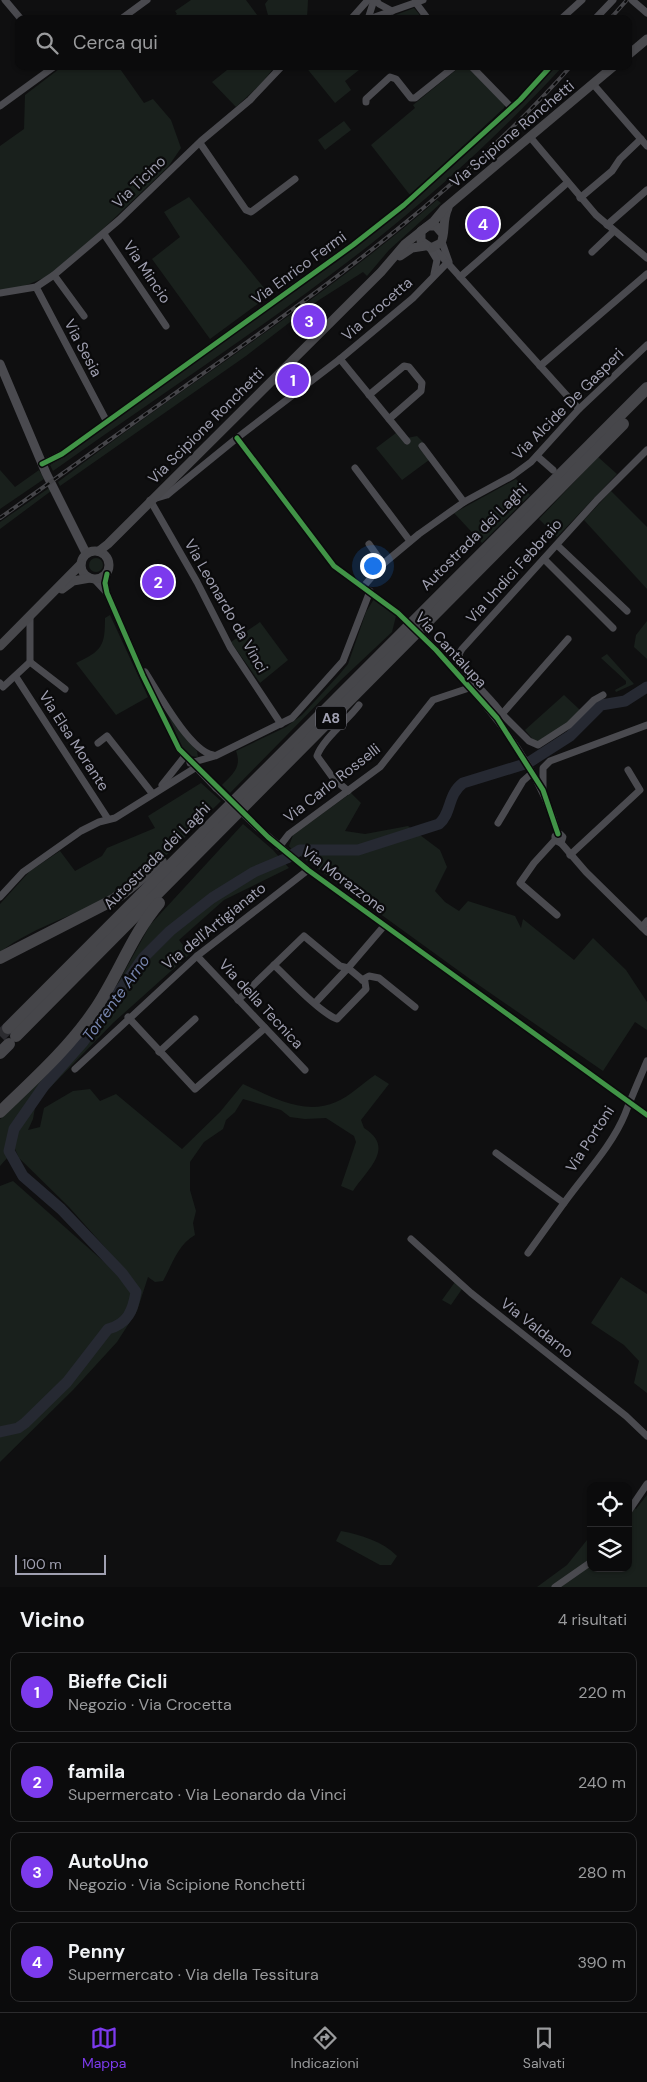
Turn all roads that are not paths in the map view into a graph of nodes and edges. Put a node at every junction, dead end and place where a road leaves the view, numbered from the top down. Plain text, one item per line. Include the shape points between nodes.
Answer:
1 (5, 0) edge
2 (147, 0) edge
3 (375, 0) edge
4 (424, 0) edge
5 (582, 0) edge
6 (613, 0) edge
7 (632, 0) edge
8 (366, 3) edge
9 (416, 3) junction
10 (393, 11) junction
11 (647, 13) edge
12 (18, 15) edge
13 (126, 15) edge
14 (354, 15) edge
15 (362, 15) edge
16 (370, 15) edge
17 (381, 15) edge
18 (425, 15) edge
19 (565, 15) edge
20 (599, 15) edge
21 (647, 39) edge
22 (632, 52) edge
23 (50, 70) edge
24 (278, 70) edge
25 (450, 70) edge
26 (475, 70) edge
27 (547, 70) edge
28 (609, 70) edge
29 (593, 84) junction
30 (366, 102) dead end
31 (0, 106) edge
32 (511, 107) junction
33 (530, 137) junction
34 (641, 140) junction
35 (200, 143) junction
36 (647, 146) edge
37 (295, 179) dead end
38 (567, 183) junction
39 (647, 190) edge
40 (580, 198) junction
41 (451, 204) junction
42 (607, 225) junction
43 (424, 228) junction
44 (614, 231) junction
45 (104, 234) junction
46 (442, 237) junction
47 (429, 247) junction
48 (592, 252) dead end
49 (647, 258) edge
50 (390, 263) junction
51 (449, 265) junction
52 (647, 274) edge
53 (54, 275) junction
54 (460, 277) junction
55 (431, 279) junction
56 (36, 288) junction
57 (0, 293) edge
58 (84, 316) dead end
59 (166, 326) dead end
60 (647, 345) edge
61 (340, 359) junction
62 (0, 364) edge
63 (540, 366) junction
64 (647, 388) edge
65 (369, 395) junction
66 (647, 400) edge
67 (579, 409) junction
68 (389, 419) junction
69 (107, 422) junction
70 (237, 438) junction
71 (407, 441) dead end
72 (422, 446) dead end
73 (647, 450) edge
74 (536, 456) junction
75 (42, 464) junction
76 (355, 468) dead end
77 (553, 470) dead end
78 (150, 500) junction
79 (464, 502) junction
80 (127, 525) junction
81 (410, 541) junction
82 (369, 544) dead end
83 (557, 546) junction
84 (99, 551) junction
85 (86, 553) junction
86 (544, 559) junction
87 (109, 560) junction
88 (81, 564) junction
89 (383, 564) junction
90 (106, 574) junction
91 (92, 579) junction
92 (366, 589) junction
93 (107, 593) junction
94 (40, 607) junction
95 (627, 611) dead end
96 (30, 617) junction
97 (613, 628) dead end
98 (568, 639) dead end
99 (0, 646) edge
100 (135, 655) junction
101 (30, 662) junction
102 (361, 674) junction
103 (16, 677) junction
104 (0, 683) edge
105 (469, 688) junction
106 (65, 689) dead end
107 (603, 696) dead end
108 (359, 705) dead end
109 (169, 709) junction
110 (160, 710) junction
111 (499, 716) junction
112 (281, 724) junction
113 (647, 725) edge
114 (98, 743) dead end
115 (185, 756) junction
116 (215, 756) junction
117 (286, 764) junction
118 (193, 766) junction
119 (628, 770) dead end
120 (530, 771) junction
121 (543, 790) junction
122 (155, 791) junction
123 (348, 791) junction
124 (108, 819) junction
125 (498, 823) dead end
126 (558, 839) junction
127 (279, 847) junction
128 (570, 855) junction
129 (308, 870) junction
130 (0, 898) edge
131 (556, 915) dead end
132 (384, 926) junction
133 (645, 927) edge
134 (196, 956) junction
135 (0, 958) edge
136 (274, 965) junction
137 (348, 968) junction
138 (362, 980) junction
139 (238, 1000) junction
140 (315, 1003) junction
141 (415, 1007) dead end
142 (128, 1017) junction
143 (195, 1019) dead end
144 (265, 1028) junction
145 (8, 1040) edge
146 (158, 1052) junction
147 (647, 1060) edge
148 (75, 1069) dead end
149 (305, 1070) dead end
150 (628, 1101) junction
151 (0, 1112) edge
152 (647, 1115) edge
153 (496, 1152) dead end
154 (564, 1203) junction
155 (411, 1240) dead end
156 (528, 1253) dead end
157 (647, 1436) edge
158 (647, 1484) edge
159 (632, 1506) edge
160 (587, 1565) edge
161 (555, 1587) edge

1 - 12 street
2 - 13 street
3 - 10 street
3 - 16 street
4 - 9 street
5 - 19 street
6 - 20 street
7 - 11 street
8 - 14 street
8 - 15 street
9 - 10 street
9 - 18 street
10 - 17 street
21 - 22 main road
23 - 31 street
24 - 35 street, Via Ticino via 250,100
25 - 30 street via 415,98 411,98 396,79 390,77
26 - 32 street
27 - 32 street, Via Enrico Fermi
28 - 29 main road, Via Scipione Ronchetti
29 - 33 main road, Via Scipione Ronchetti
29 - 34 street
32 - 69 street, Via Enrico Fermi via 411,199
33 - 38 street
33 - 41 main road, Via Scipione Ronchetti
34 - 36 street
34 - 40 street
35 - 37 street via 246,210 251,212
35 - 45 street, Via Ticino
38 - 40 street
38 - 54 street
39 - 42 street
40 - 42 street
41 - 43 main road, Via Scipione Ronchetti
41 - 46 main road, Via Scipione Ronchetti via 445,214
42 - 44 street
43 - 46 main road via 434,225
43 - 47 main road via 420,238
43 - 50 main road, Via Scipione Ronchetti
44 - 48 street
44 - 49 street
45 - 53 street, Via Ticino
45 - 59 street, Via Mincio
46 - 47 main road, Via Scipione Ronchetti
46 - 51 street
47 - 50 main road, Via Scipione Ronchetti via 412,248
47 - 51 street
47 - 55 street, Via Crocetta via 437,260
50 - 78 main road, Via Scipione Ronchetti
51 - 54 street
51 - 55 street, Via Crocetta
52 - 63 street
53 - 56 street, Via Ticino
53 - 58 street
54 - 63 street
55 - 61 street, Via Crocetta
56 - 57 street, Via Ticino
56 - 69 street, Via Sesia
60 - 67 street, Via Alcide De Gasperi
61 - 65 street, Via Crocetta
61 - 70 street, Via Crocetta
62 - 75 street
63 - 67 street
64 - 102 highway, Autostrada dei Laghi / A8
65 - 68 street, Via Crocetta
65 - 68 street via 404,366 422,383 421,391
66 - 117 highway, Autostrada dei Laghi / A8
67 - 74 street, Via Alcide De Gasperi
68 - 71 street, Via Crocetta
69 - 75 street, Via Enrico Fermi
70 - 78 street, Via Crocetta via 167,495
70 - 92 street, Via Cantalupa via 334,566
72 - 79 street
73 - 83 street, Via Undici Febbraio
74 - 77 street
74 - 79 street, Via Alcide De Gasperi via 517,473
75 - 85 street
76 - 81 street
78 - 80 main road, Via Scipione Ronchetti
78 - 112 street, Via Leonardo da Vinci via 230,647
79 - 81 street, Via Alcide De Gasperi
80 - 84 main road, Via Scipione Ronchetti
80 - 87 main road, Via Scipione Ronchetti
81 - 89 street, Via Alcide De Gasperi
82 - 89 street
83 - 86 street, Via Undici Febbraio
83 - 95 street
84 - 85 main road
84 - 87 main road
85 - 88 main road
86 - 97 street
86 - 111 street, Via Undici Febbraio via 460,654 462,666
87 - 90 main road
88 - 91 main road via 83,572
88 - 94 main road via 52,590
89 - 92 street, Via Alcide De Gasperi
90 - 91 main road
90 - 93 street
91 - 93 street
91 - 94 main road via 69,583
92 - 105 street, Via Cantalupa, bridge via 398,612
92 - 112 street, Via Alcide De Gasperi via 343,661 292,718
93 - 100 street, Via Morazzone
94 - 96 main road
96 - 99 main road
96 - 101 street
98 - 111 street
100 - 109 street
100 - 110 street, Via Morazzone
101 - 103 street
101 - 106 street, Via Elsa Morante
102 - 135 highway via 331,698 139,882 102,906
102 - 145 highway, Autostrada dei Laghi / A8
103 - 104 street via 2,686
103 - 124 street, Via Elsa Morante
105 - 111 street, Via Cantalupa
105 - 123 street, Via Carlo Rosselli via 433,700 388,759
107 - 111 street, Via Cantalupa via 587,706 569,725 538,745
108 - 123 street via 317,756 333,778
109 - 110 street
109 - 116 street via 200,750
110 - 115 street, Via Morazzone
111 - 120 street, Via Cantalupa
112 - 116 street, Via Alcide De Gasperi
113 - 121 street via 550,761 543,768
114 - 122 street via 108,736
115 - 118 street, Via Morazzone
115 - 122 street
116 - 118 street, Via Alcide De Gasperi
117 - 145 highway, Autostrada dei Laghi / A8
117 - 151 highway via 257,800 153,910 137,931 93,1012
118 - 122 street, Via Alcide De Gasperi
118 - 127 street, Via Morazzone, bridge
119 - 128 street via 640,790
120 - 121 street, Via Cantalupa
120 - 125 street
121 - 126 street, Via Cantalupa
122 - 124 street via 115,818
123 - 127 street, Via Carlo Rosselli via 290,834
124 - 130 street via 82,831 47,854 23,872
126 - 128 street, Via Cantalupa
126 - 131 street via 520,883
127 - 129 street, Via Morazzone
128 - 133 street, Via Cantalupa
129 - 132 street, Via Morazzone
129 - 134 street, Via dell'Artigianato
132 - 137 street
132 - 150 street, Via Morazzone
134 - 139 street, Via della Tecnica
134 - 142 street, Via dell'Artigianato
136 - 137 street via 304,936 340,966
136 - 139 street
136 - 140 street
137 - 138 street
137 - 140 street
138 - 140 street via 366,989 337,1019
138 - 141 street via 369,976 379,978
139 - 144 street, Via della Tecnica
142 - 146 street
142 - 148 street, Via dell'Artigianato
143 - 146 street
144 - 146 street via 195,1089
144 - 149 street, Via della Tecnica
147 - 150 street, Via Portoni
150 - 152 street, Via Morazzone
150 - 154 street, Via Portoni via 625,1114 610,1140
153 - 154 street
154 - 156 street, Via Portoni
155 - 157 street, Via Valdarno via 472,1294
158 - 159 street
160 - 161 street

